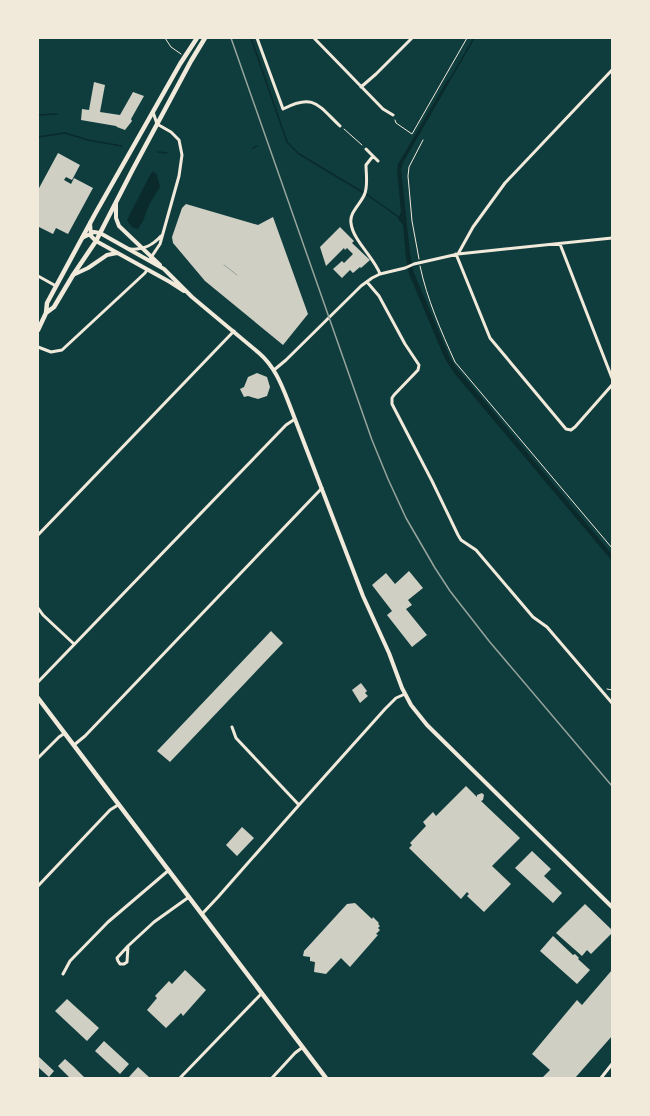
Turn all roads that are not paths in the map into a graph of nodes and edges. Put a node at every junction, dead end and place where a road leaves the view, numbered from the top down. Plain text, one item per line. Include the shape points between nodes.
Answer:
1 (197, 38) edge
2 (206, 38) edge
3 (257, 38) edge
4 (314, 38) edge
5 (412, 38) edge
6 (612, 70) edge
7 (361, 87) junction
8 (153, 112) junction
9 (393, 115) road end
10 (157, 124) junction
11 (340, 126) road end
12 (366, 149) road end
13 (373, 156) junction
14 (378, 161) dead end
15 (116, 202) junction
16 (90, 223) junction
17 (91, 233) junction
18 (100, 233) junction
19 (161, 236) junction
20 (612, 238) edge
21 (82, 239) junction
22 (96, 242) junction
23 (560, 244) junction
24 (143, 248) junction
25 (130, 249) junction
26 (117, 253) junction
27 (457, 254) junction
28 (150, 258) junction
29 (140, 265) junction
30 (147, 270) junction
31 (380, 274) junction
32 (73, 275) junction
33 (38, 276) edge
34 (366, 282) junction
35 (56, 286) junction
36 (192, 297) junction
37 (46, 313) junction
38 (38, 330) edge
39 (234, 332) junction
40 (38, 347) edge
41 (274, 370) junction
42 (612, 378) edge
43 (612, 385) edge
44 (295, 419) junction
45 (322, 488) junction
46 (38, 535) edge
47 (38, 608) edge
48 (74, 644) junction
49 (38, 682) edge
50 (405, 694) junction
51 (38, 698) edge
52 (612, 703) edge
53 (232, 727) dead end
54 (65, 733) junction
55 (74, 745) junction
56 (38, 758) edge
57 (118, 805) junction
58 (299, 805) junction
59 (169, 870) junction
60 (38, 886) edge
61 (189, 897) junction
62 (612, 907) edge
63 (202, 914) junction
64 (128, 946) junction
65 (63, 974) dead end
66 (262, 993) junction
67 (303, 1047) junction
68 (612, 1064) edge
69 (180, 1078) edge
70 (272, 1078) edge
71 (326, 1078) edge
72 (601, 1078) edge

1 - 8 main road
2 - 10 main road
3 - 11 street via 283,109 306,100 313,102
4 - 7 street
5 - 7 street
6 - 27 street via 506,183 476,221
7 - 9 street via 382,109
8 - 10 street
8 - 16 main road
10 - 15 main road
10 - 19 street via 179,140 182,155 180,176
12 - 13 street
13 - 14 street
13 - 31 street via 366,165 364,197 351,216 351,223
15 - 18 main road
15 - 24 main road via 119,226
16 - 17 main road
16 - 21 main road
17 - 18 main road
17 - 21 main road
17 - 22 main road
18 - 22 main road
18 - 25 main road
19 - 24 street
19 - 28 street via 158,248
20 - 23 street
21 - 35 main road
22 - 26 main road
22 - 32 main road
23 - 27 street
23 - 42 street
24 - 25 street
24 - 28 main road
25 - 28 main road
26 - 29 main road
26 - 32 main road via 107,255
27 - 31 street
27 - 43 street via 490,338 566,429 572,430
28 - 29 main road
28 - 36 main road
29 - 30 main road
30 - 36 main road
30 - 40 street via 62,350 54,352
31 - 34 street
32 - 37 main road via 54,307
33 - 35 street
34 - 41 street
34 - 52 street via 378,296 419,365 418,370 394,395 392,404 458,535 480,555 533,617 547,626
35 - 37 main road via 47,303
36 - 39 main road
37 - 38 main road
39 - 41 main road
39 - 46 street
41 - 44 main road
44 - 45 main road
44 - 48 street via 286,425
45 - 50 main road via 363,596
45 - 55 street
47 - 48 street
48 - 49 street
50 - 58 street via 396,698 385,709
50 - 62 main road via 427,725
51 - 54 main road
53 - 58 street via 236,738
54 - 55 main road
54 - 56 street
55 - 57 main road
57 - 59 main road
57 - 60 street via 110,810
58 - 63 street
59 - 61 main road
59 - 65 street via 108,922 70,961
61 - 63 main road
61 - 64 street via 154,922
63 - 66 main road
64 - 64 street via 126,962 120,964 117,958
66 - 67 main road
66 - 69 street
67 - 70 street
67 - 71 main road
68 - 72 street

